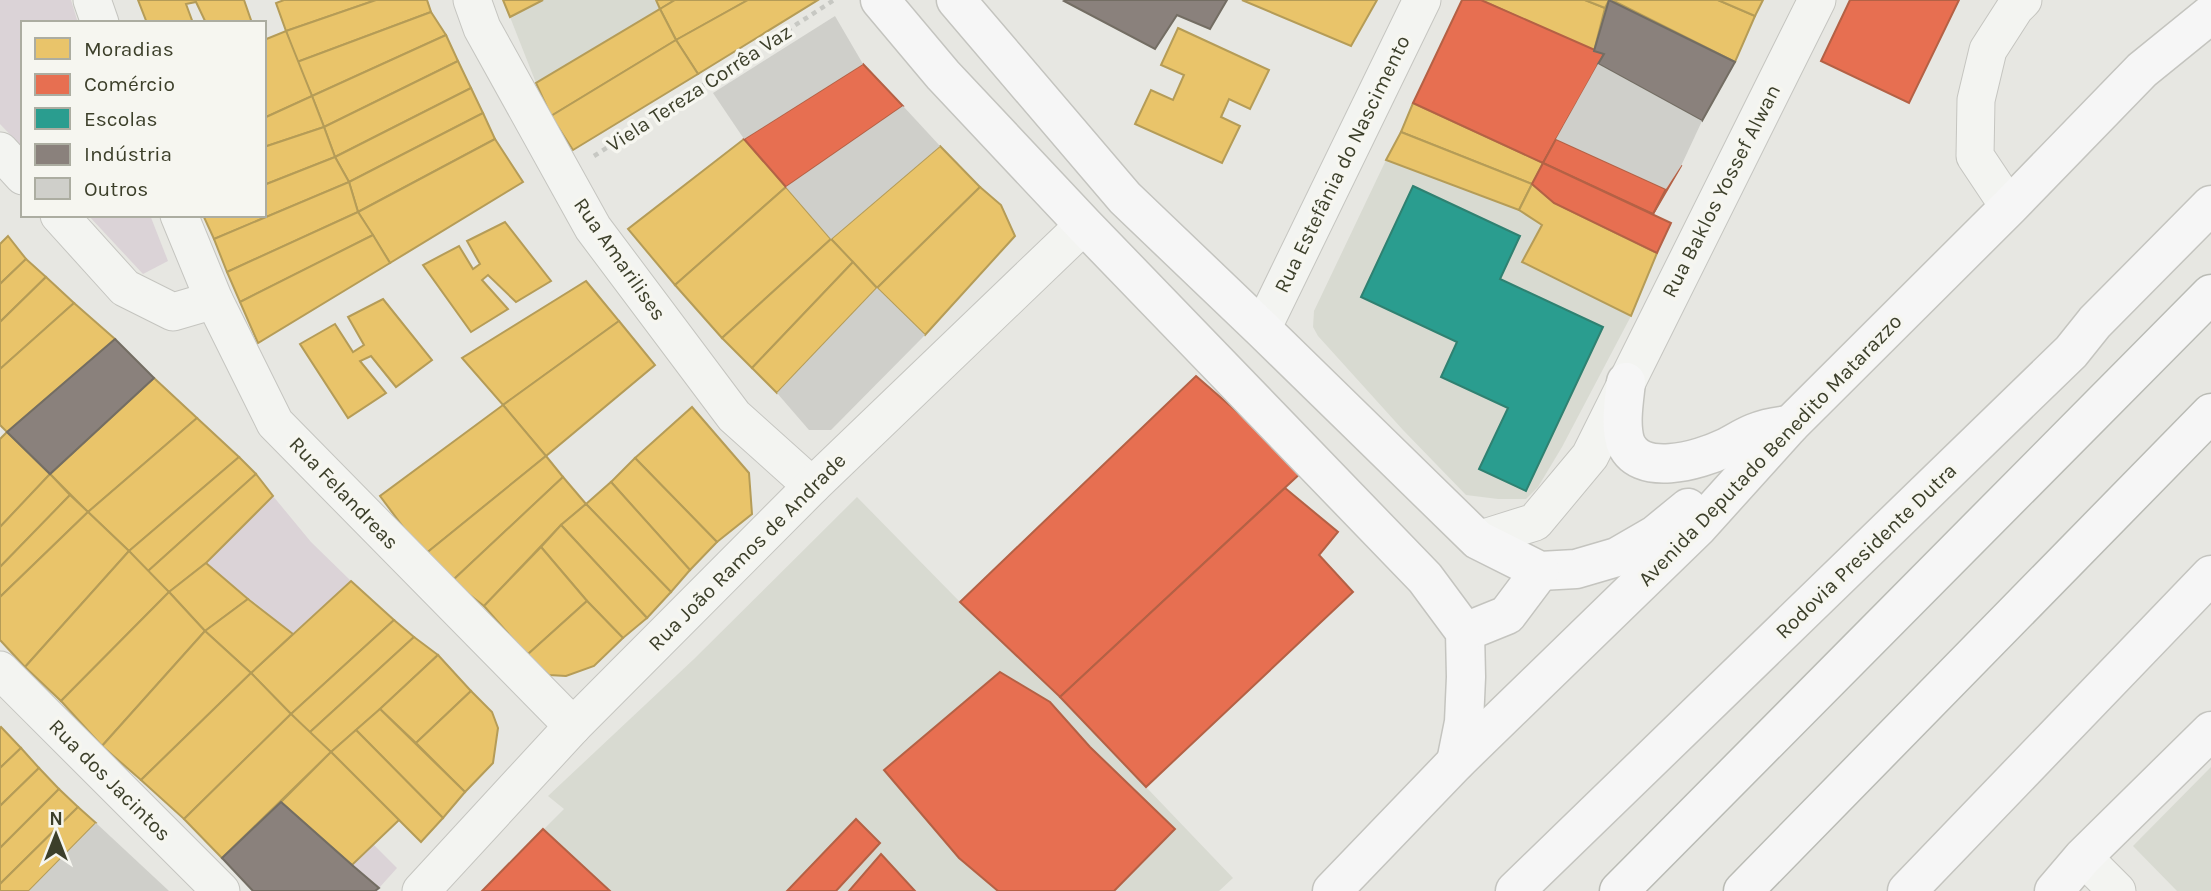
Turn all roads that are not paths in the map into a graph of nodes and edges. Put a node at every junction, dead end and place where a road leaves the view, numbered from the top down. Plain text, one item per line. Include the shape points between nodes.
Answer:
1 (92, 0) edge
2 (472, 0) edge
3 (880, 0) edge
4 (1422, 0) edge
5 (1817, 0) edge
6 (2023, 0) edge
7 (2208, 0) edge
8 (963, 2) edge
9 (2211, 14) edge
10 (99, 21) edge
11 (2142, 70) junction
12 (0, 151) edge
13 (21, 174) edge
14 (2211, 184) edge
15 (2211, 205) edge
16 (2009, 207) junction
17 (61, 217) edge
18 (180, 217) edge
19 (1084, 225) junction
20 (2211, 294) edge
21 (214, 300) junction
22 (2095, 322) junction
23 (1262, 329) junction
24 (1626, 383) junction
25 (2211, 412) edge
26 (1790, 425) junction
27 (812, 486) junction
28 (1478, 540) junction
29 (1540, 571) junction
30 (2211, 575) edge
31 (1465, 632) junction
32 (0, 670) edge
33 (573, 726) junction
34 (2211, 731) edge
35 (1456, 762) junction
36 (2083, 857) junction
37 (221, 891) edge
38 (421, 891) edge
39 (1332, 891) edge
40 (1515, 891) edge
41 (1619, 891) edge
42 (1743, 891) edge
43 (1907, 891) edge
44 (2054, 891) edge
45 (2117, 891) edge

1 - 10 street
2 - 27 street, Rua Amarilises via 482,28 593,228 734,416
3 - 19 main road via 943,75
4 - 23 street, Rua Estefânia do Nascimento
5 - 24 street, Rua Baklos Yossef Alwan
6 - 16 street via 1988,50 1976,100 1975,156
7 - 11 main road
8 - 23 main road via 1125,198
9 - 11 main road, Avenida Deputado Benedito Matarazzo
11 - 16 main road, Avenida Deputado Benedito Matarazzo
12 - 13 street
14 - 22 main road
15 - 22 main road, Rodovia Presidente Dutra
16 - 26 main road, Avenida Deputado Benedito Matarazzo
17 - 21 street via 125,288 173,312
18 - 21 street, Rua Felandreas
19 - 27 street, Rua João Ramos de Andrade
19 - 31 main road via 1425,578
20 - 41 main road
21 - 33 street, Rua Felandreas via 275,423
22 - 40 main road, Rodovia Presidente Dutra via 2071,352
23 - 28 main road
24 - 26 main road via 1625,442 1636,458 1645,462 1662,464 1705,456 1755,432
24 - 28 street, Rua Baklos Yossef Alwan via 1590,456 1535,522
25 - 42 main road
26 - 29 main road via 1656,535 1617,557 1576,569
26 - 35 main road, Avenida Deputado Benedito Matarazzo via 1698,527
27 - 33 street, Rua João Ramos de Andrade
28 - 29 main road
29 - 31 main road via 1507,615
30 - 43 main road
31 - 35 main road via 1464,722
32 - 37 street, Rua dos Jacintos
33 - 38 street, Rua João Ramos de Andrade
34 - 36 main road
35 - 39 main road, Avenida Deputado Benedito Matarazzo
36 - 44 main road
36 - 45 street

